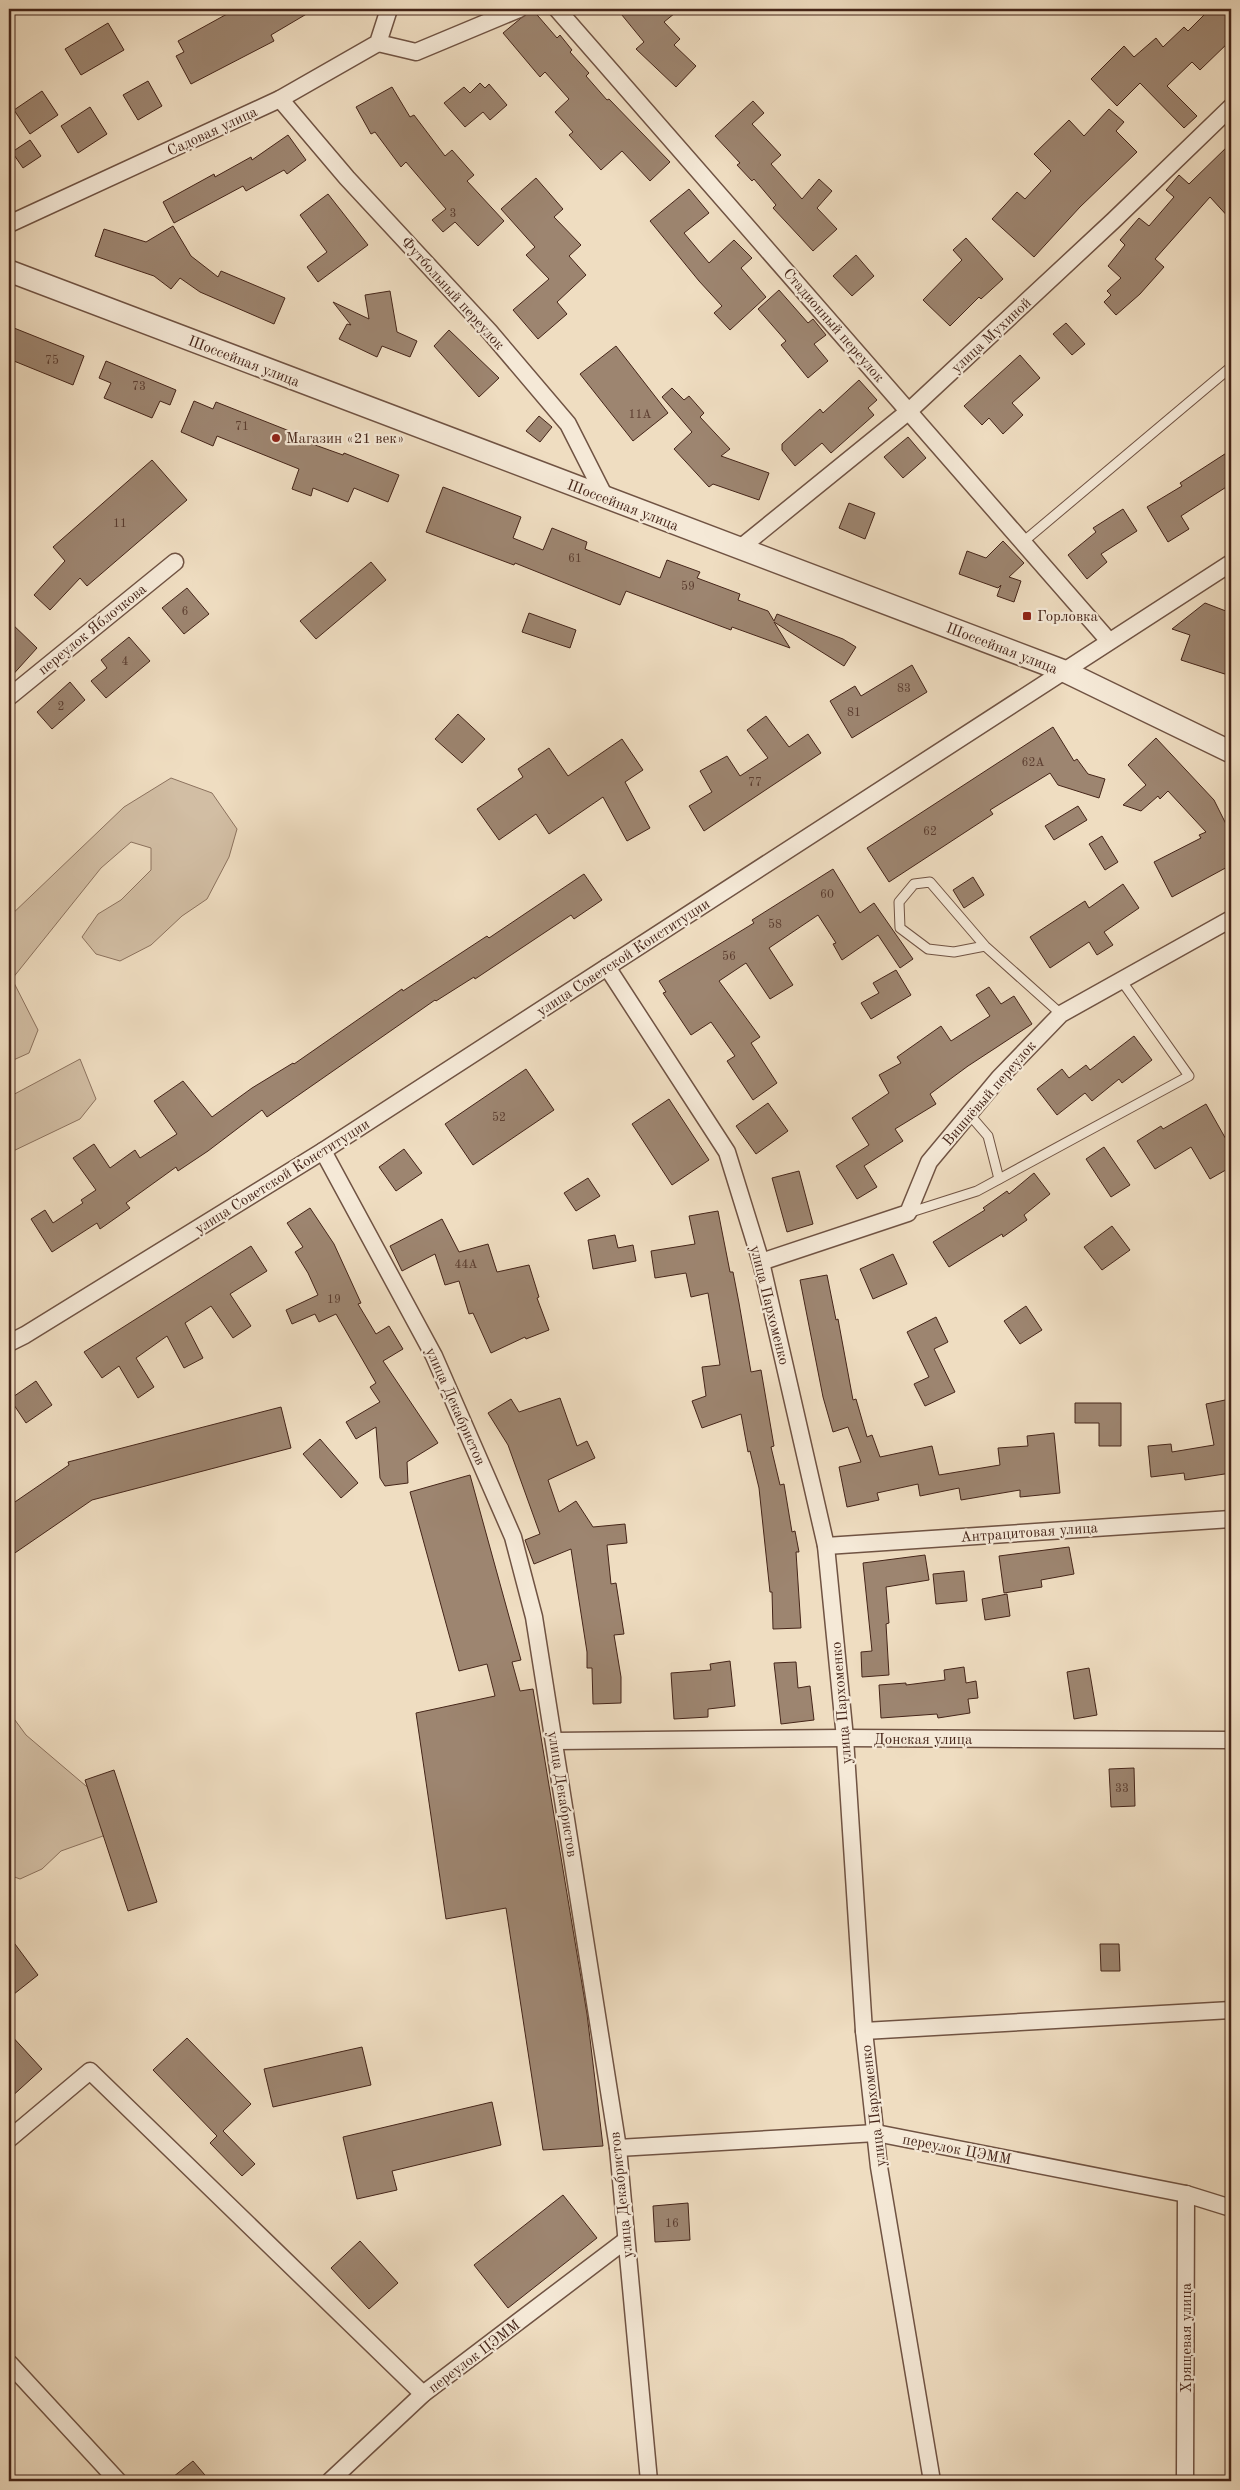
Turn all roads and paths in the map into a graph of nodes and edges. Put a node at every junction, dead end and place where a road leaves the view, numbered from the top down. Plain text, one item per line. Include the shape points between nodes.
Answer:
1 (389, 9) edge
2 (519, 9) edge
3 (557, 9) edge
4 (378, 43) junction
5 (280, 99) junction
6 (1231, 107) edge
7 (9, 224) edge
8 (9, 271) edge
9 (1231, 367) edge
10 (909, 410) junction
11 (606, 499) junction
12 (1023, 542) junction
13 (738, 549) junction
14 (175, 562) dead end
15 (1231, 563) edge
16 (1110, 642) junction
17 (1064, 671) junction
18 (9, 697) edge
19 (1231, 752) edge
20 (1231, 919) edge
21 (985, 946) junction
22 (607, 967) junction
23 (1121, 980) junction
24 (1062, 1014) junction
25 (969, 1114) junction
26 (323, 1151) junction
27 (1000, 1179) junction
28 (908, 1213) junction
29 (761, 1262) junction
30 (9, 1343) edge
31 (1231, 1519) edge
32 (826, 1546) junction
33 (845, 1738) junction
34 (1231, 1740) edge
35 (555, 1741) junction
36 (1231, 2010) edge
37 (864, 2031) junction
38 (876, 2133) junction
39 (9, 2139) edge
40 (618, 2148) junction
41 (1186, 2194) junction
42 (1231, 2208) edge
43 (626, 2240) junction
44 (9, 2363) edge
45 (423, 2394) junction
46 (118, 2481) edge
47 (330, 2481) edge
48 (649, 2481) edge
49 (932, 2481) edge
50 (1185, 2481) edge

1 - 4 street
2 - 4 street via 416,52
3 - 10 street, Стадионный переулок
4 - 5 street, Садовая улица
5 - 7 street, Садовая улица
5 - 11 street, Футбольный переулок via 347,178 489,331 568,424
6 - 10 street, улица Мухиной
8 - 11 street, Шоссейная улица
9 - 12 lane
10 - 12 street, Стадионный переулок
10 - 13 street, улица Мухиной
11 - 13 street, Шоссейная улица
12 - 16 street, Стадионный переулок
13 - 17 street, Шоссейная улица
14 - 18 street, переулок Яблочкова
15 - 16 street, улица Советской Конституции
16 - 17 street, улица Советской Конституции
17 - 19 street, Шоссейная улица
17 - 22 street, улица Советской Конституции
20 - 23 street, Вишнёвый переулок
21 - 21 lane via 930,882 914,884 899,902 900,928 928,950 954,952
21 - 24 lane
22 - 26 street, улица Советской Конституции
22 - 29 street, улица Пархоменко via 727,1152
23 - 24 street, Вишнёвый переулок
23 - 27 lane via 1189,1076
24 - 25 street, Вишнёвый переулок via 999,1078
25 - 27 lane via 988,1136
25 - 28 street, Вишнёвый переулок via 929,1162
26 - 30 street, улица Советской Конституции
26 - 35 street, улица Декабристов via 434,1356 513,1537 534,1617
27 - 28 lane via 977,1191
28 - 29 street
29 - 32 street, улица Пархоменко
31 - 32 street, Антрацитовая улица
32 - 33 street, улица Пархоменко
33 - 34 street, Донская улица
33 - 35 street, Донская улица
33 - 37 street, улица Пархоменко
35 - 40 street, улица Декабристов
36 - 37 street
37 - 38 street, улица Пархоменко
38 - 40 street, переулок ЦЭММ
38 - 41 street, переулок ЦЭММ
38 - 49 street, улица Пархоменко
39 - 45 street via 90,2071
40 - 43 street, улица Декабристов
41 - 42 street, переулок ЦЭММ
41 - 50 street, Хрящевая улица
43 - 45 street, переулок ЦЭММ
43 - 48 street, улица Декабристов
44 - 46 street
45 - 47 street, переулок ЦЭММ

